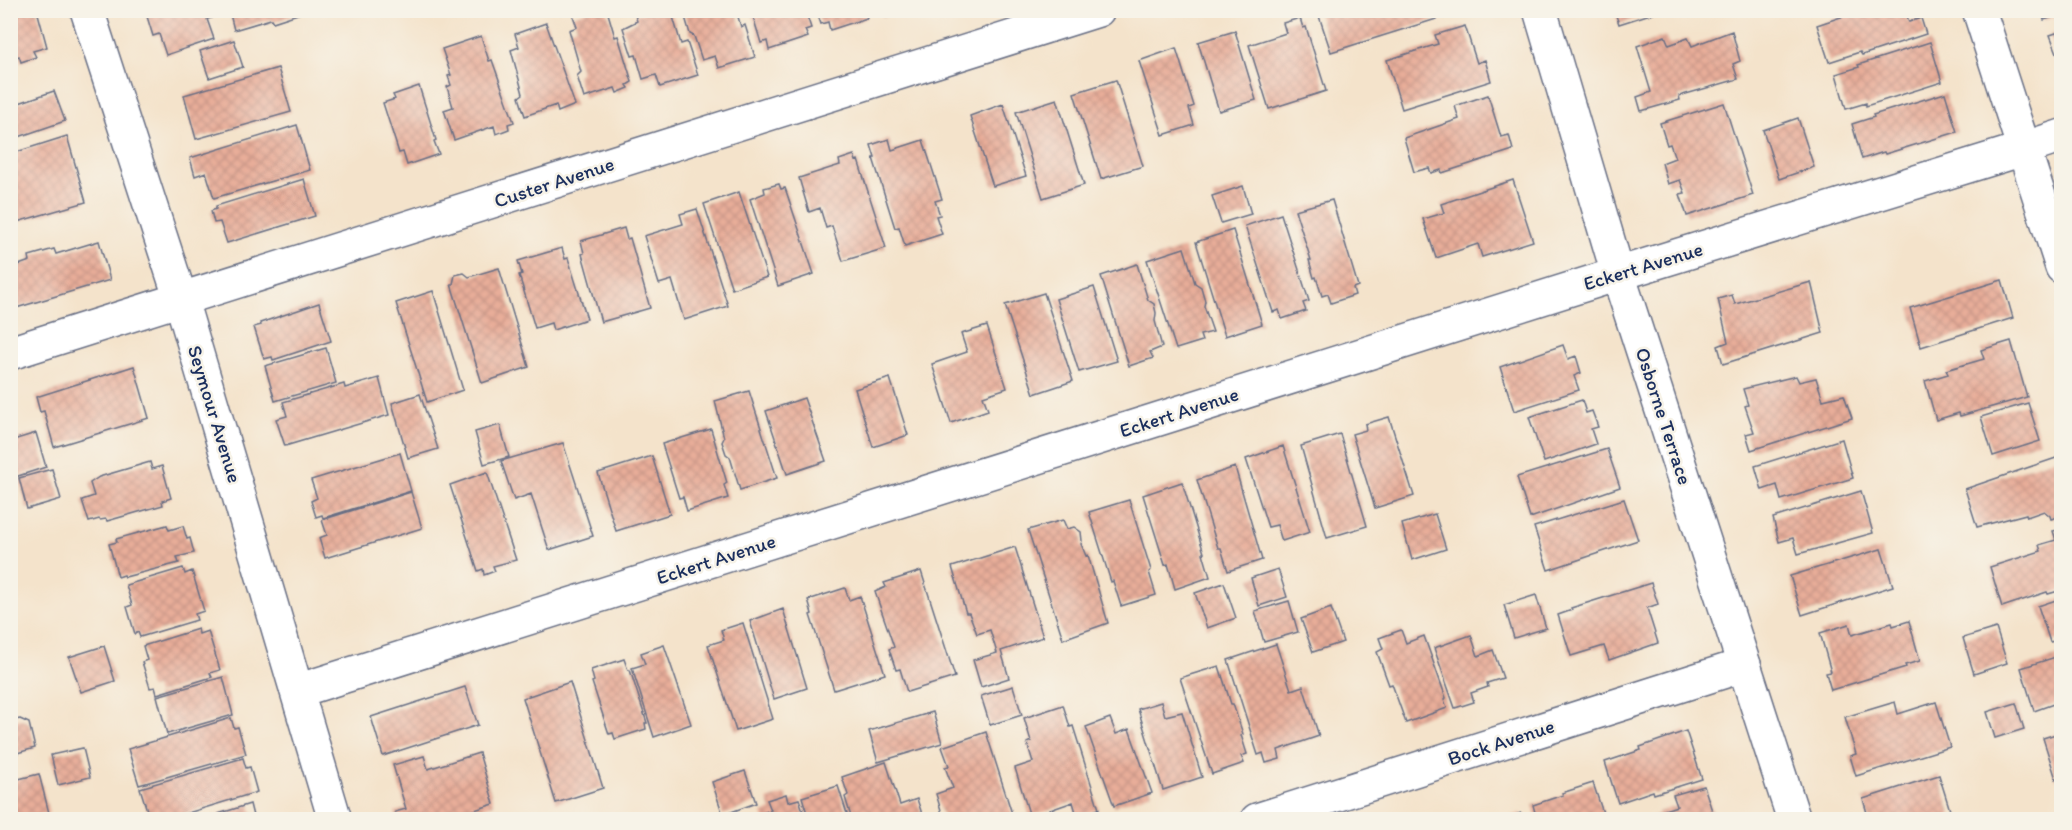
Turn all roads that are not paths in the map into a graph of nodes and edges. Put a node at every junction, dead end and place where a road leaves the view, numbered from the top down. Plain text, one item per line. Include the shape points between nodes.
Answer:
1 (87, 10) edge
2 (1098, 10) edge
3 (1540, 10) edge
4 (1979, 10) edge
5 (2061, 136) edge
6 (2023, 149) junction
7 (2061, 267) edge
8 (1618, 274) junction
9 (181, 300) junction
10 (10, 353) edge
11 (1744, 664) junction
12 (297, 691) junction
13 (335, 819) edge
14 (1257, 819) edge
15 (1794, 819) edge

1 - 9 street, Seymour Avenue
2 - 9 street, Custer Avenue
3 - 8 street, Osborne Terrace
4 - 6 street
5 - 6 street, Eckert Avenue
6 - 7 street
6 - 8 street, Eckert Avenue
8 - 11 street, Osborne Terrace
8 - 12 street, Eckert Avenue
9 - 10 street, Custer Avenue
9 - 12 street, Seymour Avenue
11 - 14 street, Bock Avenue
11 - 15 street, Osborne Terrace
12 - 13 street, Seymour Avenue

